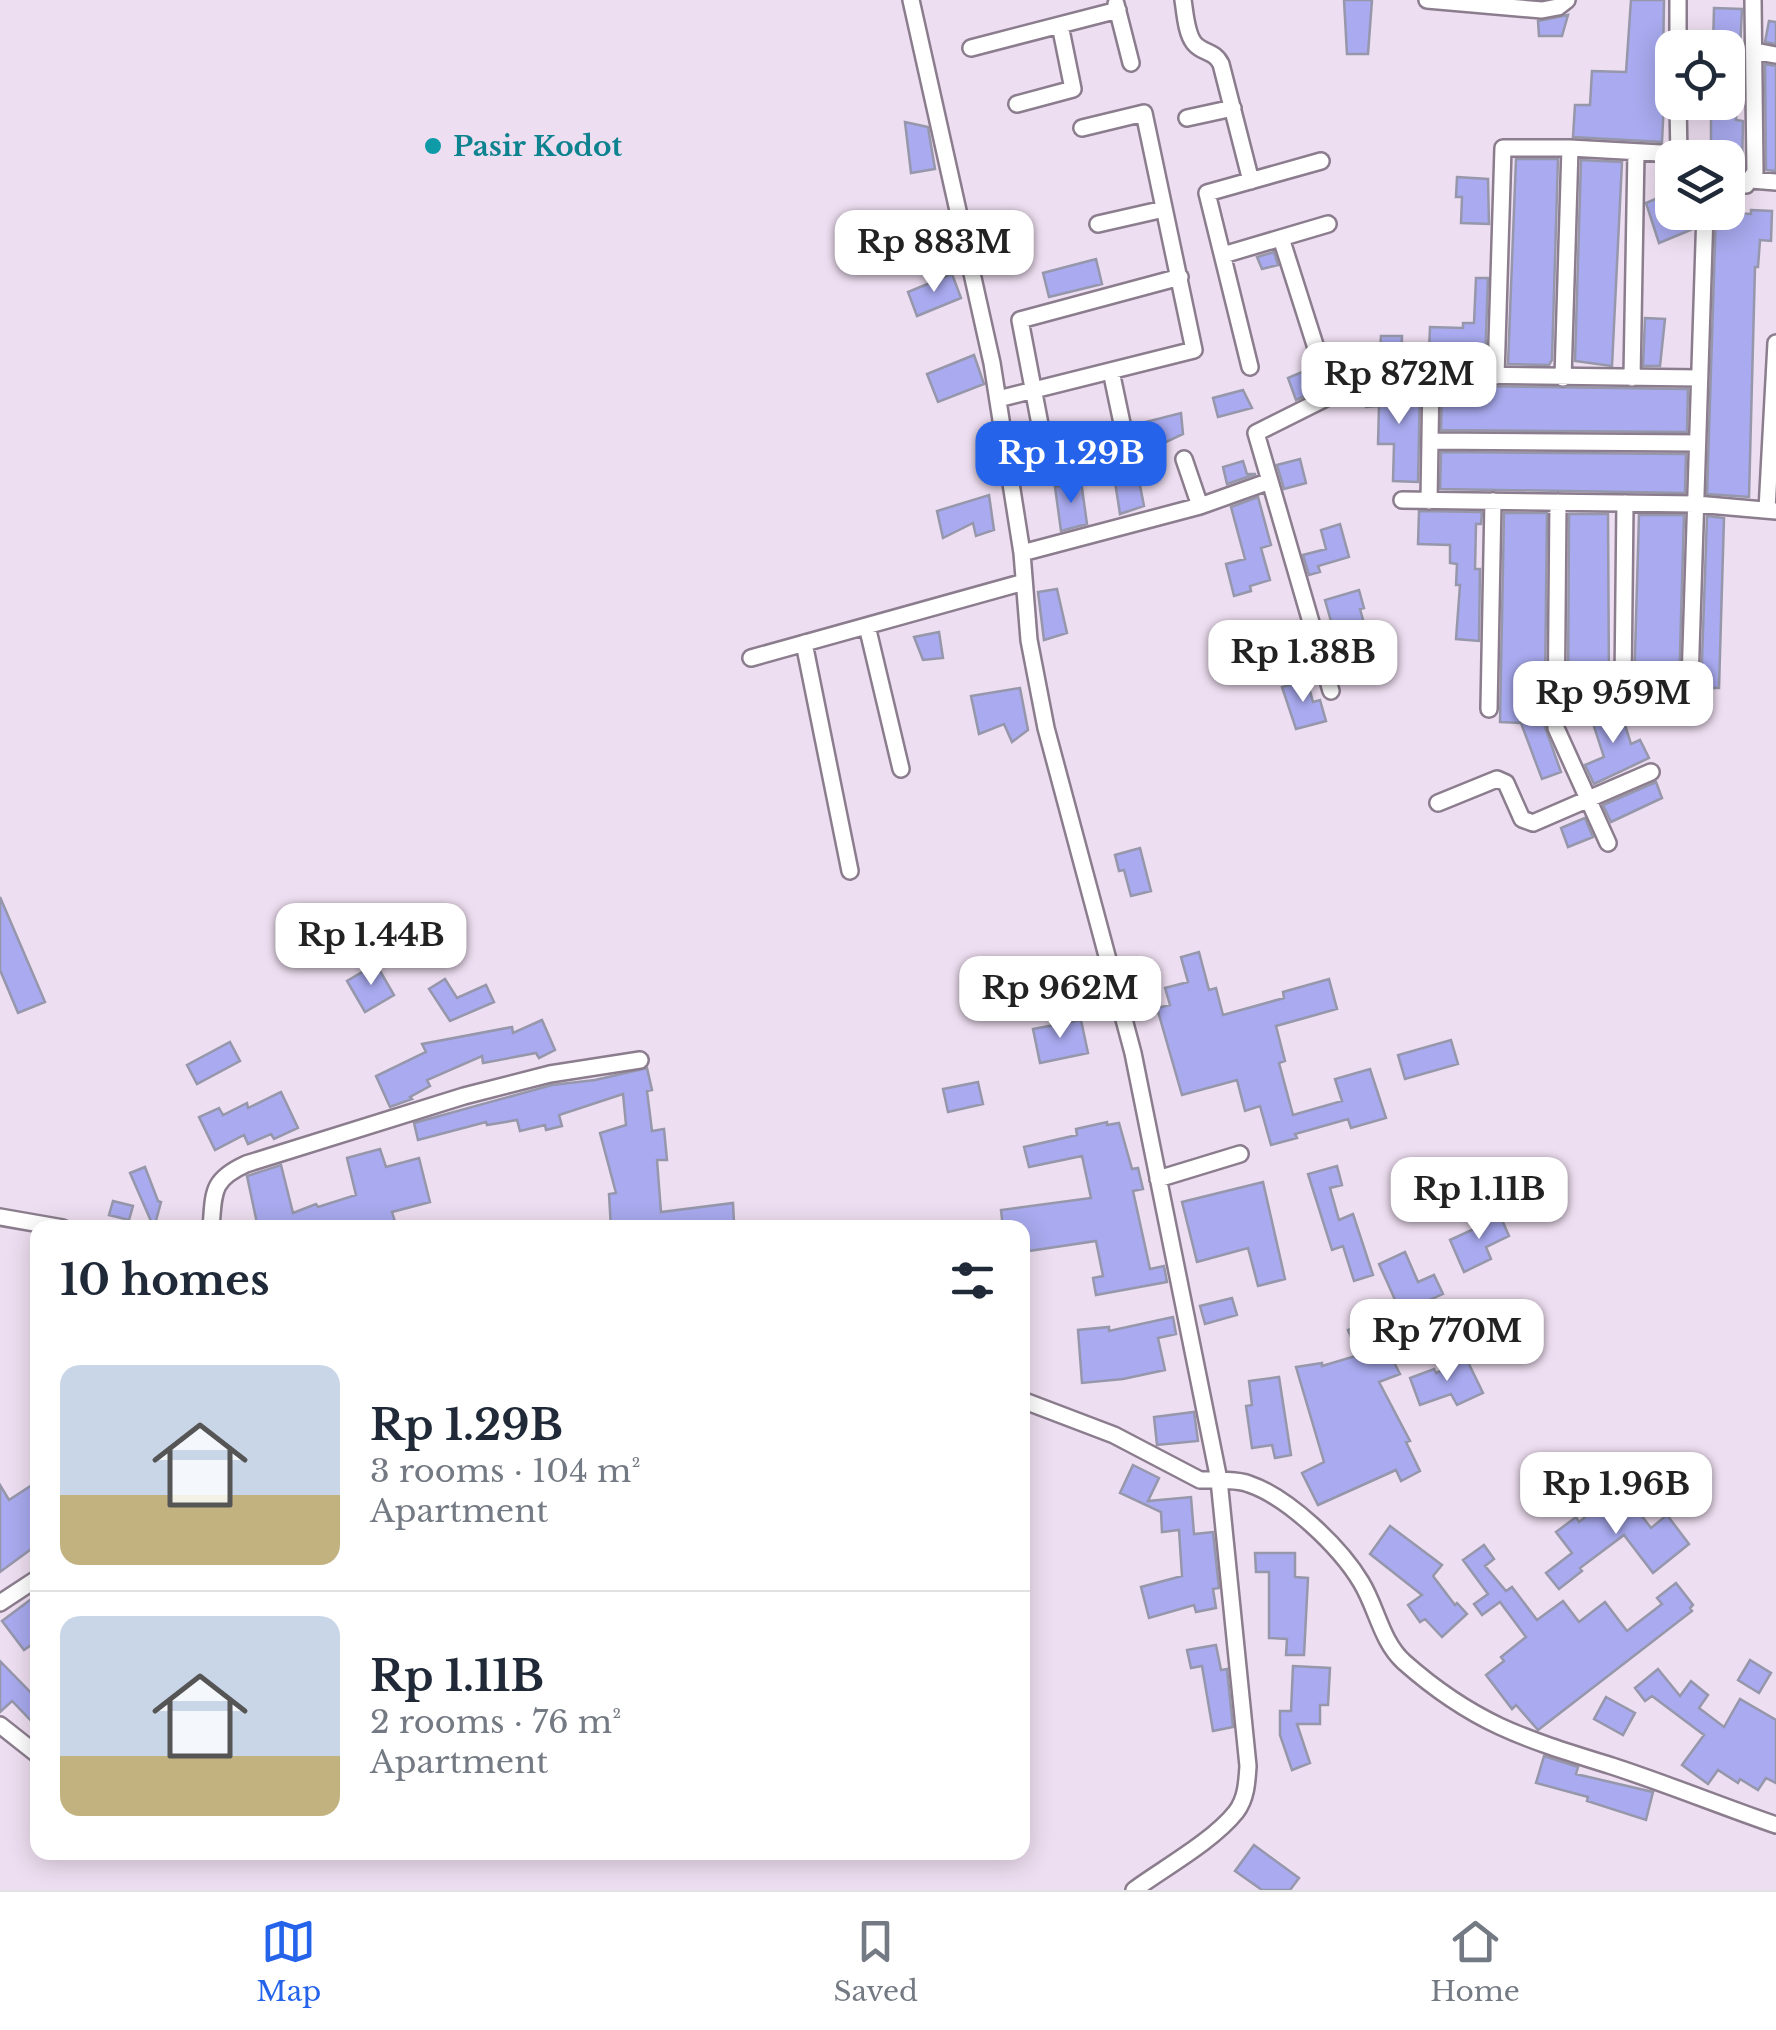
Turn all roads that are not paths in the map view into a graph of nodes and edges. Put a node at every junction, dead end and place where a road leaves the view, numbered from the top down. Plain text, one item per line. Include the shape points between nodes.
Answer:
1 (911, 0) edge
2 (1183, 0) edge
3 (1427, 0) edge
4 (1567, 0) edge
5 (1678, 0) edge
6 (1754, 0) edge
7 (1117, 5) edge
8 (1060, 25) junction
9 (1678, 30) edge
10 (972, 48) dead end
11 (1754, 50) junction
12 (1776, 55) edge
13 (1132, 63) dead end
14 (1017, 104) dead end
15 (1233, 108) junction
16 (1187, 118) dead end
17 (1082, 128) dead end
18 (1570, 148) junction
19 (1636, 152) junction
20 (1655, 154) edge
21 (1322, 161) dead end
22 (1251, 180) junction
23 (1751, 180) junction
24 (1776, 182) edge
25 (1745, 184) edge
26 (1164, 209) junction
27 (1098, 224) dead end
28 (1328, 224) dead end
29 (1704, 230) edge
30 (1282, 238) junction
31 (1223, 255) junction
32 (1180, 278) junction
33 (1776, 343) edge
34 (1316, 348) dead end
35 (1250, 366) dead end
36 (1111, 371) junction
37 (1496, 376) junction
38 (1431, 377) junction
39 (1563, 378) junction
40 (1632, 378) junction
41 (1699, 378) junction
42 (1034, 390) junction
43 (998, 399) junction
44 (1430, 441) junction
45 (1697, 443) junction
46 (1126, 447) dead end
47 (1184, 460) dead end
48 (1047, 461) dead end
49 (1270, 481) junction
50 (1402, 500) dead end
51 (1429, 500) junction
52 (1493, 501) junction
53 (1558, 502) junction
54 (1625, 503) junction
55 (1696, 504) junction
56 (1200, 506) junction
57 (1771, 511) edge
58 (1022, 553) junction
59 (1024, 582) junction
60 (867, 626) junction
61 (804, 643) junction
62 (752, 658) dead end
63 (1623, 685) dead end
64 (1331, 691) dead end
65 (1489, 709) dead end
66 (1689, 713) dead end
67 (900, 769) dead end
68 (1651, 772) dead end
69 (1588, 799) junction
70 (1438, 803) dead end
71 (1608, 843) dead end
72 (850, 871) dead end
73 (640, 1060) dead end
74 (1240, 1154) dead end
75 (1158, 1178) junction
76 (0, 1216) edge
77 (212, 1220) edge
78 (30, 1222) edge
79 (1030, 1403) edge
80 (1219, 1480) junction
81 (30, 1583) edge
82 (0, 1602) edge
83 (0, 1724) edge
84 (30, 1748) edge
85 (1776, 1825) edge
86 (1134, 1890) edge

1 - 43 street
2 - 15 street via 1191,38 1217,56
3 - 4 street via 1542,10
5 - 9 street
6 - 11 street
7 - 8 street
7 - 13 street
8 - 10 street
8 - 14 street via 1073,89
11 - 12 street
11 - 23 street
15 - 16 street
15 - 22 street
17 - 26 street via 1144,113
18 - 19 street
18 - 37 street via 1503,148
18 - 39 street
19 - 20 street
19 - 40 street
21 - 22 street
22 - 31 street via 1207,193
23 - 24 street
23 - 25 street
26 - 27 street
26 - 32 street
28 - 30 street
29 - 41 street
30 - 31 street
30 - 34 street
31 - 35 street
32 - 36 street via 1194,350
32 - 42 street via 1020,320
33 - 57 street
36 - 42 street
36 - 46 street
37 - 38 street
37 - 39 street
38 - 44 street
38 - 49 street via 1368,379 1256,433
39 - 40 street
40 - 41 street
41 - 45 street
42 - 43 street
42 - 48 street
43 - 58 street
44 - 45 street
44 - 51 street
45 - 55 street
47 - 56 street
49 - 56 street
49 - 64 street
50 - 51 street
51 - 52 street
52 - 53 street
52 - 65 street
53 - 54 street
53 - 69 street via 1556,728
54 - 55 street
54 - 63 street
55 - 57 street
55 - 66 street
56 - 58 street
58 - 59 street
59 - 60 street
59 - 75 street via 1046,728 1133,1053
60 - 61 street
60 - 67 street
61 - 62 street
61 - 72 street
68 - 69 street
69 - 70 street via 1527,822 1506,783 1492,778
69 - 71 street
73 - 77 street via 481,1091 246,1164 220,1178
74 - 75 street
75 - 80 street
76 - 78 street
79 - 80 street via 1114,1435 1200,1480
80 - 85 street via 1267,1491 1341,1554 1402,1661 1478,1718
80 - 86 street via 1247,1789 1220,1827
81 - 82 street
83 - 84 street

